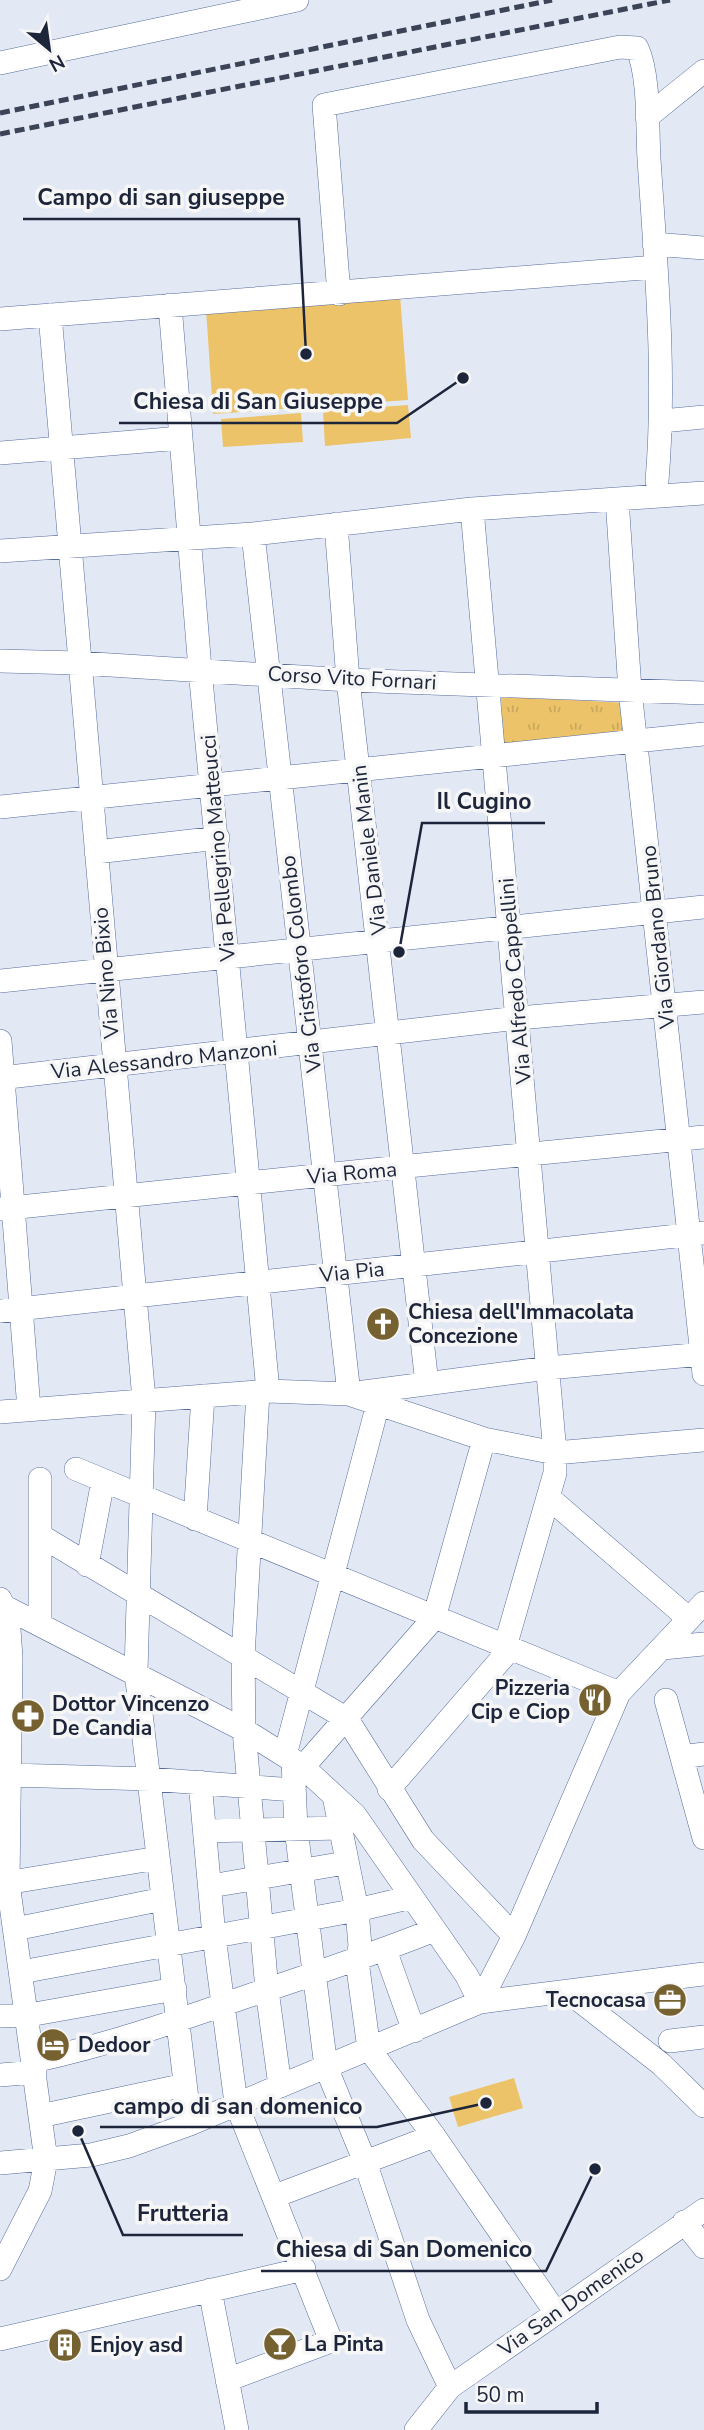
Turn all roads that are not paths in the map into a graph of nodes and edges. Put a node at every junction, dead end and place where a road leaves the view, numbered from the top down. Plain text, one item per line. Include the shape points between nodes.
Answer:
1 (298, 0) edge
2 (0, 62) edge
3 (704, 71) edge
4 (647, 117) junction
5 (704, 248) edge
6 (655, 256) junction
7 (339, 294) junction
8 (170, 305) junction
9 (50, 315) junction
10 (0, 319) edge
11 (704, 417) edge
12 (662, 421) junction
13 (181, 438) junction
14 (62, 448) junction
15 (0, 453) edge
16 (704, 477) edge
17 (657, 481) junction
18 (704, 493) edge
19 (617, 499) junction
20 (472, 509) junction
21 (336, 524) junction
22 (253, 534) junction
23 (189, 538) junction
24 (71, 545) junction
25 (0, 551) edge
26 (0, 661) edge
27 (79, 663) junction
28 (200, 669) junction
29 (269, 675) junction
30 (348, 680) junction
31 (489, 684) junction
32 (630, 690) junction
33 (704, 693) edge
34 (704, 734) edge
35 (637, 742) junction
36 (494, 756) junction
37 (359, 771) junction
38 (280, 779) junction
39 (213, 787) junction
40 (91, 800) junction
41 (0, 807) edge
42 (218, 838) junction
43 (96, 852) junction
44 (704, 907) edge
45 (655, 911) junction
46 (510, 928) junction
47 (380, 941) junction
48 (299, 949) junction
49 (229, 957) junction
50 (106, 970) junction
51 (0, 981) edge
52 (704, 1002) edge
53 (665, 1006) junction
54 (518, 1018) junction
55 (389, 1035) junction
56 (0, 1041) edge
57 (310, 1044) junction
58 (236, 1052) junction
59 (113, 1065) junction
60 (2, 1077) edge
61 (704, 1137) edge
62 (680, 1140) junction
63 (530, 1152) junction
64 (405, 1168) junction
65 (325, 1175) junction
66 (247, 1183) junction
67 (127, 1195) junction
68 (7, 1208) edge
69 (696, 1234) edge
70 (539, 1251) junction
71 (414, 1266) junction
72 (336, 1273) junction
73 (259, 1282) junction
74 (134, 1296) junction
75 (23, 1308) junction
76 (0, 1311) edge
77 (704, 1361) edge
78 (548, 1368) junction
79 (427, 1384) junction
80 (263, 1391) junction
81 (348, 1394) junction
82 (203, 1396) junction
83 (144, 1400) junction
84 (379, 1404) junction
85 (29, 1409) junction
86 (0, 1412) edge
87 (484, 1439) junction
88 (704, 1440) edge
89 (555, 1453) junction
90 (76, 1469) dead end
91 (40, 1479) dead end
92 (103, 1481) junction
93 (140, 1496) junction
94 (548, 1497) junction
95 (195, 1520) junction
96 (41, 1536) junction
97 (250, 1540) junction
98 (87, 1565) junction
99 (334, 1577) junction
100 (137, 1594) junction
101 (3, 1610) edge
102 (696, 1611) edge
103 (434, 1618) junction
104 (40, 1624) junction
105 (704, 1644) edge
106 (507, 1648) junction
107 (663, 1648) junction
108 (5, 1657) edge
109 (243, 1657) junction
110 (136, 1672) junction
111 (304, 1692) junction
112 (619, 1693) junction
113 (666, 1700) dead end
114 (5, 1702) edge
115 (347, 1719) junction
116 (244, 1730) junction
117 (4, 1750) edge
118 (693, 1755) edge
119 (294, 1761) junction
120 (10, 1775) junction
121 (149, 1779) junction
122 (200, 1783) junction
123 (247, 1786) junction
124 (389, 1789) junction
125 (294, 1790) junction
126 (334, 1796) junction
127 (340, 1828) junction
128 (296, 1829) junction
129 (252, 1830) junction
130 (205, 1831) junction
131 (4, 1839) edge
132 (704, 1839) edge
133 (158, 1858) junction
134 (345, 1863) junction
135 (302, 1870) junction
136 (258, 1878) junction
137 (4, 1884) edge
138 (211, 1885) junction
139 (412, 1897) junction
140 (163, 1899) junction
141 (357, 1910) junction
142 (308, 1919) junction
143 (262, 1925) junction
144 (15, 1928) junction
145 (434, 1930) junction
146 (214, 1936) junction
147 (514, 1936) junction
148 (170, 1945) junction
149 (385, 1950) junction
150 (357, 1961) junction
151 (14, 1970) edge
152 (704, 1974) edge
153 (316, 1976) junction
154 (175, 1989) junction
155 (267, 1990) junction
156 (570, 1993) junction
157 (480, 2002) junction
158 (223, 2005) junction
159 (29, 2015) junction
160 (0, 2017) edge
161 (177, 2022) junction
162 (414, 2031) junction
163 (704, 2037) edge
164 (670, 2041) dead end
165 (369, 2049) junction
166 (35, 2066) junction
167 (326, 2067) junction
168 (0, 2075) edge
169 (185, 2085) junction
170 (280, 2086) junction
171 (236, 2103) junction
172 (704, 2106) edge
173 (40, 2116) junction
174 (190, 2124) junction
175 (434, 2136) junction
176 (46, 2160) junction
177 (365, 2162) junction
178 (0, 2163) edge
179 (275, 2196) junction
180 (704, 2210) edge
181 (684, 2222) junction
182 (704, 2247) edge
183 (0, 2269) edge
184 (304, 2269) junction
185 (210, 2290) junction
186 (556, 2313) junction
187 (0, 2339) edge
188 (228, 2380) junction
189 (450, 2388) junction
190 (237, 2430) edge
191 (416, 2430) edge

1 - 2 street
3 - 4 street
4 - 6 street
4 - 7 street via 641,58 636,48 620,47 324,105
5 - 6 street
6 - 7 street
6 - 12 street
7 - 8 street
8 - 9 street
8 - 13 street, Via Pellegrino Matteucci
9 - 10 street
9 - 14 street, Via Nino Bixio
11 - 12 street
12 - 17 street
13 - 14 street
13 - 23 street, Via Pellegrino Matteucci
14 - 15 street
14 - 24 street, Via Nino Bixio
16 - 17 street
17 - 19 street
18 - 19 street
19 - 20 street
19 - 32 street, Via Giordano Bruno
20 - 21 street
20 - 31 street, Via Alfredo Cappellini
21 - 22 street
21 - 30 street, Via Daniele Manin
22 - 23 street
22 - 29 street, Via Cristoforo Colombo
23 - 24 street
23 - 28 street, Via Pellegrino Matteucci
24 - 25 street
24 - 27 street, Via Nino Bixio
26 - 27 street, Corso Vito Fornari
27 - 28 street, Corso Vito Fornari
27 - 40 street, Via Nino Bixio
28 - 29 street, Corso Vito Fornari
28 - 39 street, Via Pellegrino Matteucci
29 - 30 street, Corso Vito Fornari
29 - 38 street, Via Cristoforo Colombo
30 - 31 street, Corso Vito Fornari
30 - 37 street, Via Daniele Manin
31 - 32 street, Corso Vito Fornari
31 - 36 street, Via Alfredo Cappellini
32 - 33 street, Corso Vito Fornari
32 - 35 street, Via Giordano Bruno
34 - 35 street
35 - 36 street
35 - 45 street, Via Giordano Bruno
36 - 37 street
36 - 46 street, Via Alfredo Cappellini
37 - 38 street
37 - 47 street, Via Daniele Manin
38 - 39 street
38 - 48 street, Via Cristoforo Colombo
39 - 40 street
39 - 42 street, Via Pellegrino Matteucci
40 - 41 street
40 - 43 street, Via Nino Bixio
42 - 43 street
42 - 49 street, Via Pellegrino Matteucci
43 - 50 street, Via Nino Bixio
44 - 45 street
45 - 46 street
45 - 53 street, Via Giordano Bruno
46 - 47 street
46 - 54 street, Via Alfredo Cappellini
47 - 48 street
47 - 55 street, Via Daniele Manin
48 - 49 street
48 - 57 street, Via Cristoforo Colombo
49 - 50 street
49 - 58 street, Via Pellegrino Matteucci
50 - 51 street
50 - 59 street, Via Nino Bixio
52 - 53 street, Via Alessandro Manzoni
53 - 54 street, Via Alessandro Manzoni
53 - 62 street, Via Giordano Bruno
54 - 55 street, Via Alessandro Manzoni
54 - 63 street, Via Alfredo Cappellini
55 - 57 street, Via Alessandro Manzoni
55 - 64 street, Via Daniele Manin
56 - 60 street
57 - 58 street, Via Alessandro Manzoni
57 - 65 street, Via Cristoforo Colombo
58 - 59 street, Via Alessandro Manzoni
58 - 66 street, Via Pellegrino Matteucci
59 - 60 street, Via Alessandro Manzoni
59 - 67 street, Via Nino Bixio
60 - 68 street
61 - 62 street, Via Roma
62 - 63 street, Via Roma
62 - 69 street, Via Giordano Bruno
63 - 64 street, Via Roma
63 - 70 street, Via Alfredo Cappellini
64 - 65 street, Via Roma
64 - 71 street, Via Daniele Manin
65 - 66 street, Via Roma
65 - 72 street, Via Cristoforo Colombo
66 - 67 street, Via Roma
66 - 73 street, Via Pellegrino Matteucci
67 - 68 street, Via Roma
67 - 74 street, Via Nino Bixio
68 - 75 street
69 - 70 street, Via Pia
69 - 77 street, Via Giordano Bruno
70 - 71 street, Via Pia
70 - 78 street, Via Alfredo Cappellini
71 - 72 street, Via Pia
71 - 79 street, Via Daniele Manin
72 - 73 street, Via Pia
72 - 81 street, Via Cristoforo Colombo
73 - 74 street, Via Pia
73 - 80 street, Via Pellegrino Matteucci
74 - 75 street, Via Pia
74 - 83 street, Via Nino Bixio
75 - 76 street, Via Pia
75 - 85 street
77 - 78 street
78 - 79 street
78 - 89 street, Via Alfredo Cappellini
79 - 81 street
80 - 81 street
80 - 82 street
80 - 97 street, Via Pellegrino Matteucci
81 - 84 street
82 - 83 street
82 - 95 street
83 - 85 street
83 - 93 street, Via Nino Bixio
84 - 87 street
84 - 99 street
85 - 86 street
87 - 89 street
87 - 103 street
88 - 89 street
89 - 94 street, Via Alfredo Cappellini
90 - 92 street
91 - 96 street
92 - 93 street
92 - 98 street
93 - 95 street
93 - 100 street, Via Nino Bixio
94 - 102 street
94 - 106 street, Via Alfredo Cappellini
95 - 97 street
96 - 98 street
96 - 104 street
97 - 99 street
97 - 109 street, Via Pellegrino Matteucci
98 - 100 street
99 - 103 street
99 - 111 street
100 - 109 street
100 - 110 street, Via Nino Bixio
101 - 104 street
101 - 108 street
102 - 107 street
103 - 106 street
103 - 115 street
104 - 110 street
105 - 107 street
106 - 112 street
106 - 124 street
107 - 112 street
108 - 114 street
109 - 111 street
109 - 116 street, Via Pellegrino Matteucci
110 - 116 street
110 - 121 street, Via Nino Bixio
111 - 115 street
111 - 119 street
112 - 147 street
113 - 118 street
114 - 117 street
115 - 119 street
115 - 124 street
116 - 119 street
116 - 123 street, Via Pellegrino Matteucci
117 - 120 street
118 - 132 street
119 - 125 street
119 - 126 street
120 - 121 street
120 - 131 street
121 - 122 street
121 - 133 street, Via Nino Bixio
122 - 123 street
122 - 130 street
123 - 125 street
123 - 129 street, Via Pellegrino Matteucci
124 - 147 street via 423,1840
125 - 128 street
126 - 127 street
126 - 139 street via 355,1815
127 - 128 street
127 - 134 street
128 - 129 street
128 - 135 street
129 - 130 street
129 - 136 street, Via Pellegrino Matteucci
130 - 138 street
131 - 137 street
133 - 137 street
133 - 140 street, Via Nino Bixio
134 - 135 street
134 - 141 street
135 - 136 street
135 - 142 street
136 - 138 street
136 - 143 street, Via Pellegrino Matteucci
137 - 144 street
138 - 146 street
139 - 141 street
139 - 145 street
140 - 144 street
140 - 148 street, Via Nino Bixio
141 - 142 street
141 - 150 street
142 - 143 street
142 - 153 street
143 - 146 street
143 - 155 street, Via Pellegrino Matteucci
144 - 151 street
145 - 149 street
145 - 157 street
146 - 148 street
146 - 158 street
147 - 157 street
148 - 151 street
148 - 154 street, Via Nino Bixio
149 - 150 street
149 - 162 street
150 - 153 street
150 - 165 street
151 - 159 street
152 - 156 street
153 - 155 street
153 - 167 street
154 - 159 street
154 - 161 street, Via Nino Bixio
155 - 158 street
155 - 170 street, Via Pellegrino Matteucci
156 - 157 street
156 - 172 street via 662,2064
157 - 162 street
158 - 161 street
158 - 171 street
159 - 160 street
159 - 166 street
161 - 166 street
161 - 169 street, Via Nino Bixio
162 - 165 street
163 - 164 street
165 - 167 street
165 - 175 street
166 - 168 street
166 - 173 street
167 - 170 street
167 - 177 street
169 - 173 street
169 - 174 street, Via Nino Bixio
170 - 171 street
171 - 174 street
171 - 179 street
173 - 176 street
174 - 176 street via 129,2146
175 - 177 street
175 - 186 street
176 - 178 street
176 - 183 street via 40,2191
177 - 179 street
177 - 189 street via 418,2320
179 - 184 street
180 - 181 street, Via San Domenico
181 - 182 street
181 - 186 street, Via San Domenico
184 - 185 street
184 - 188 street via 331,2341
185 - 187 street
185 - 188 street
186 - 189 street, Via San Domenico
188 - 190 street
189 - 191 street, Via San Domenico

